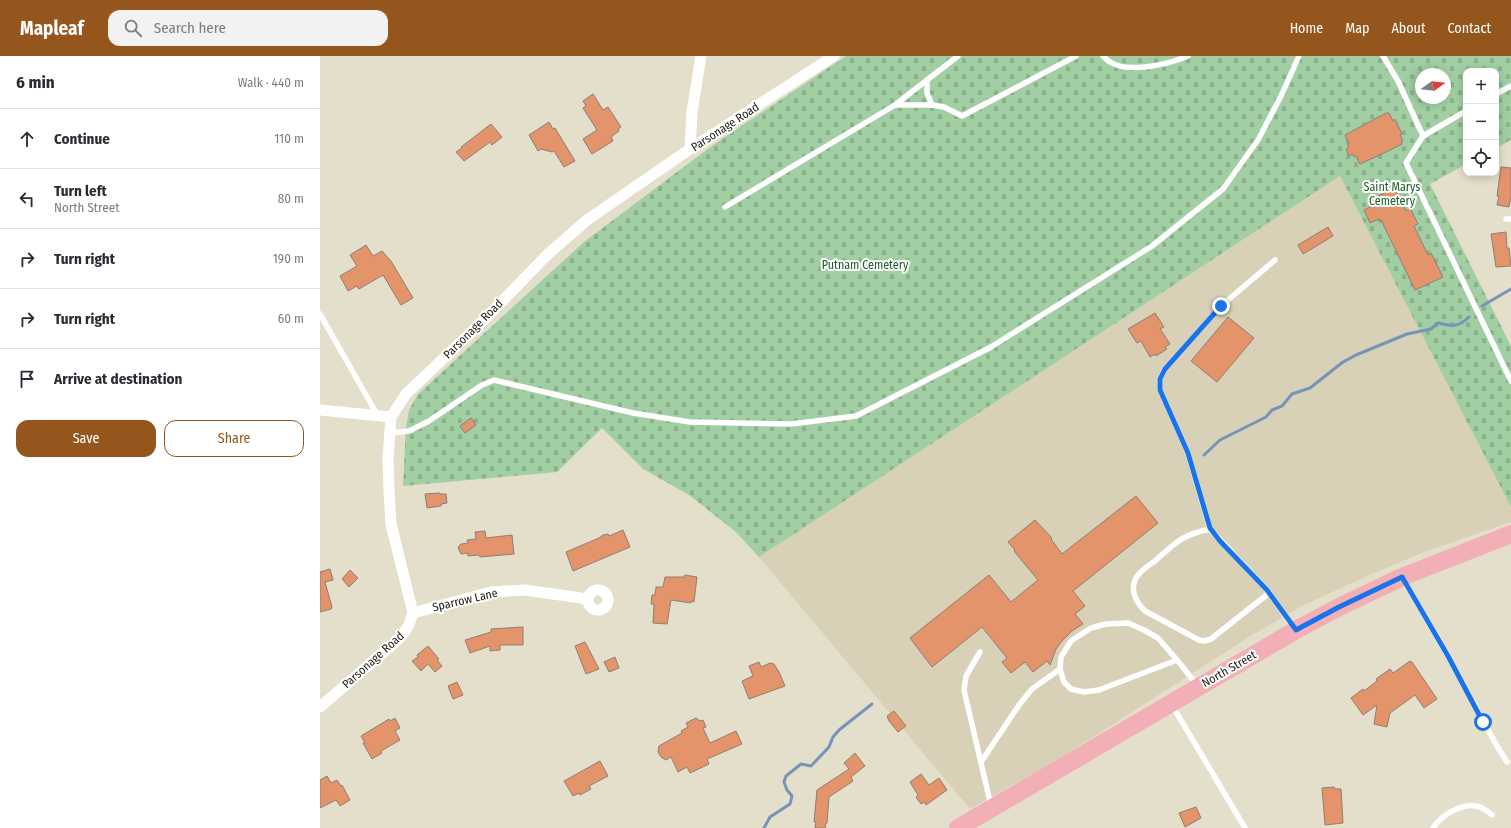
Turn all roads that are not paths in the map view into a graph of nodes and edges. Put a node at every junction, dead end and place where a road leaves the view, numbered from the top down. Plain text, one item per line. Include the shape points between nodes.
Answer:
1 (701, 56) edge
2 (834, 56) edge
3 (958, 56) edge
4 (1076, 56) edge
5 (1103, 56) edge
6 (1188, 56) edge
7 (1299, 56) edge
8 (1383, 56) edge
9 (927, 80) junction
10 (1511, 86) edge
11 (1499, 92) edge
12 (895, 105) junction
13 (932, 105) junction
14 (1463, 113) edge
15 (1423, 136) junction
16 (690, 149) junction
17 (726, 207) dead end
18 (1275, 260) dead end
19 (320, 314) edge
20 (1511, 381) edge
21 (320, 410) edge
22 (378, 416) junction
23 (391, 417) junction
24 (390, 433) junction
25 (1210, 528) junction
26 (1511, 534) edge
27 (1402, 577) junction
28 (1269, 593) junction
29 (588, 599) dead end
30 (414, 613) junction
31 (1296, 630) junction
32 (980, 652) dead end
33 (1177, 660) junction
34 (1060, 669) junction
35 (1198, 687) junction
36 (1171, 703) junction
37 (320, 707) edge
38 (981, 762) junction
39 (1507, 762) dead end
40 (1492, 815) dead end
41 (984, 817) edge
42 (958, 828) edge
43 (1245, 828) edge
44 (1433, 828) edge

1 - 16 street via 692,112
2 - 16 street, Parsonage Road
3 - 9 lane
4 - 13 lane via 962,116 944,107
5 - 6 lane via 1120,66 1137,67 1157,65
7 - 24 lane via 1258,140 1223,189 1152,246 991,347 856,416 791,424 690,422 633,413 494,380 409,431
8 - 15 lane via 1398,81
9 - 12 lane
9 - 13 lane via 927,93
10 - 11 lane
12 - 13 lane
12 - 17 lane
14 - 15 lane
15 - 20 lane via 1406,163
16 - 23 street, Parsonage Road via 587,220 547,255 480,324 406,394
18 - 25 lane via 1221,306 1165,369 1160,379 1160,390 1188,453
19 - 22 lane
21 - 22 street
22 - 23 street
23 - 24 street, Parsonage Road
24 - 30 street, Parsonage Road via 388,458 391,524
25 - 28 lane
25 - 28 lane via 1178,540 1138,576 1134,590 1139,605 1204,641
26 - 27 main road, North Street
27 - 31 main road, North Street
27 - 39 lane
28 - 31 lane
29 - 30 street, Sparrow Lane via 525,590 492,592
30 - 37 street, Parsonage Road via 400,638
31 - 35 main road, North Street
32 - 38 lane via 966,676 964,690
33 - 34 lane via 1099,690 1084,692 1071,689 1064,682
33 - 34 lane via 1158,638 1144,630 1128,623 1106,624 1091,628 1070,640 1061,657
33 - 35 lane
34 - 38 lane via 1032,689
35 - 36 main road, North Street
36 - 41 main road, North Street
36 - 43 lane
38 - 41 lane
40 - 44 lane via 1475,805 1464,807 1449,813
41 - 42 main road, North Street

